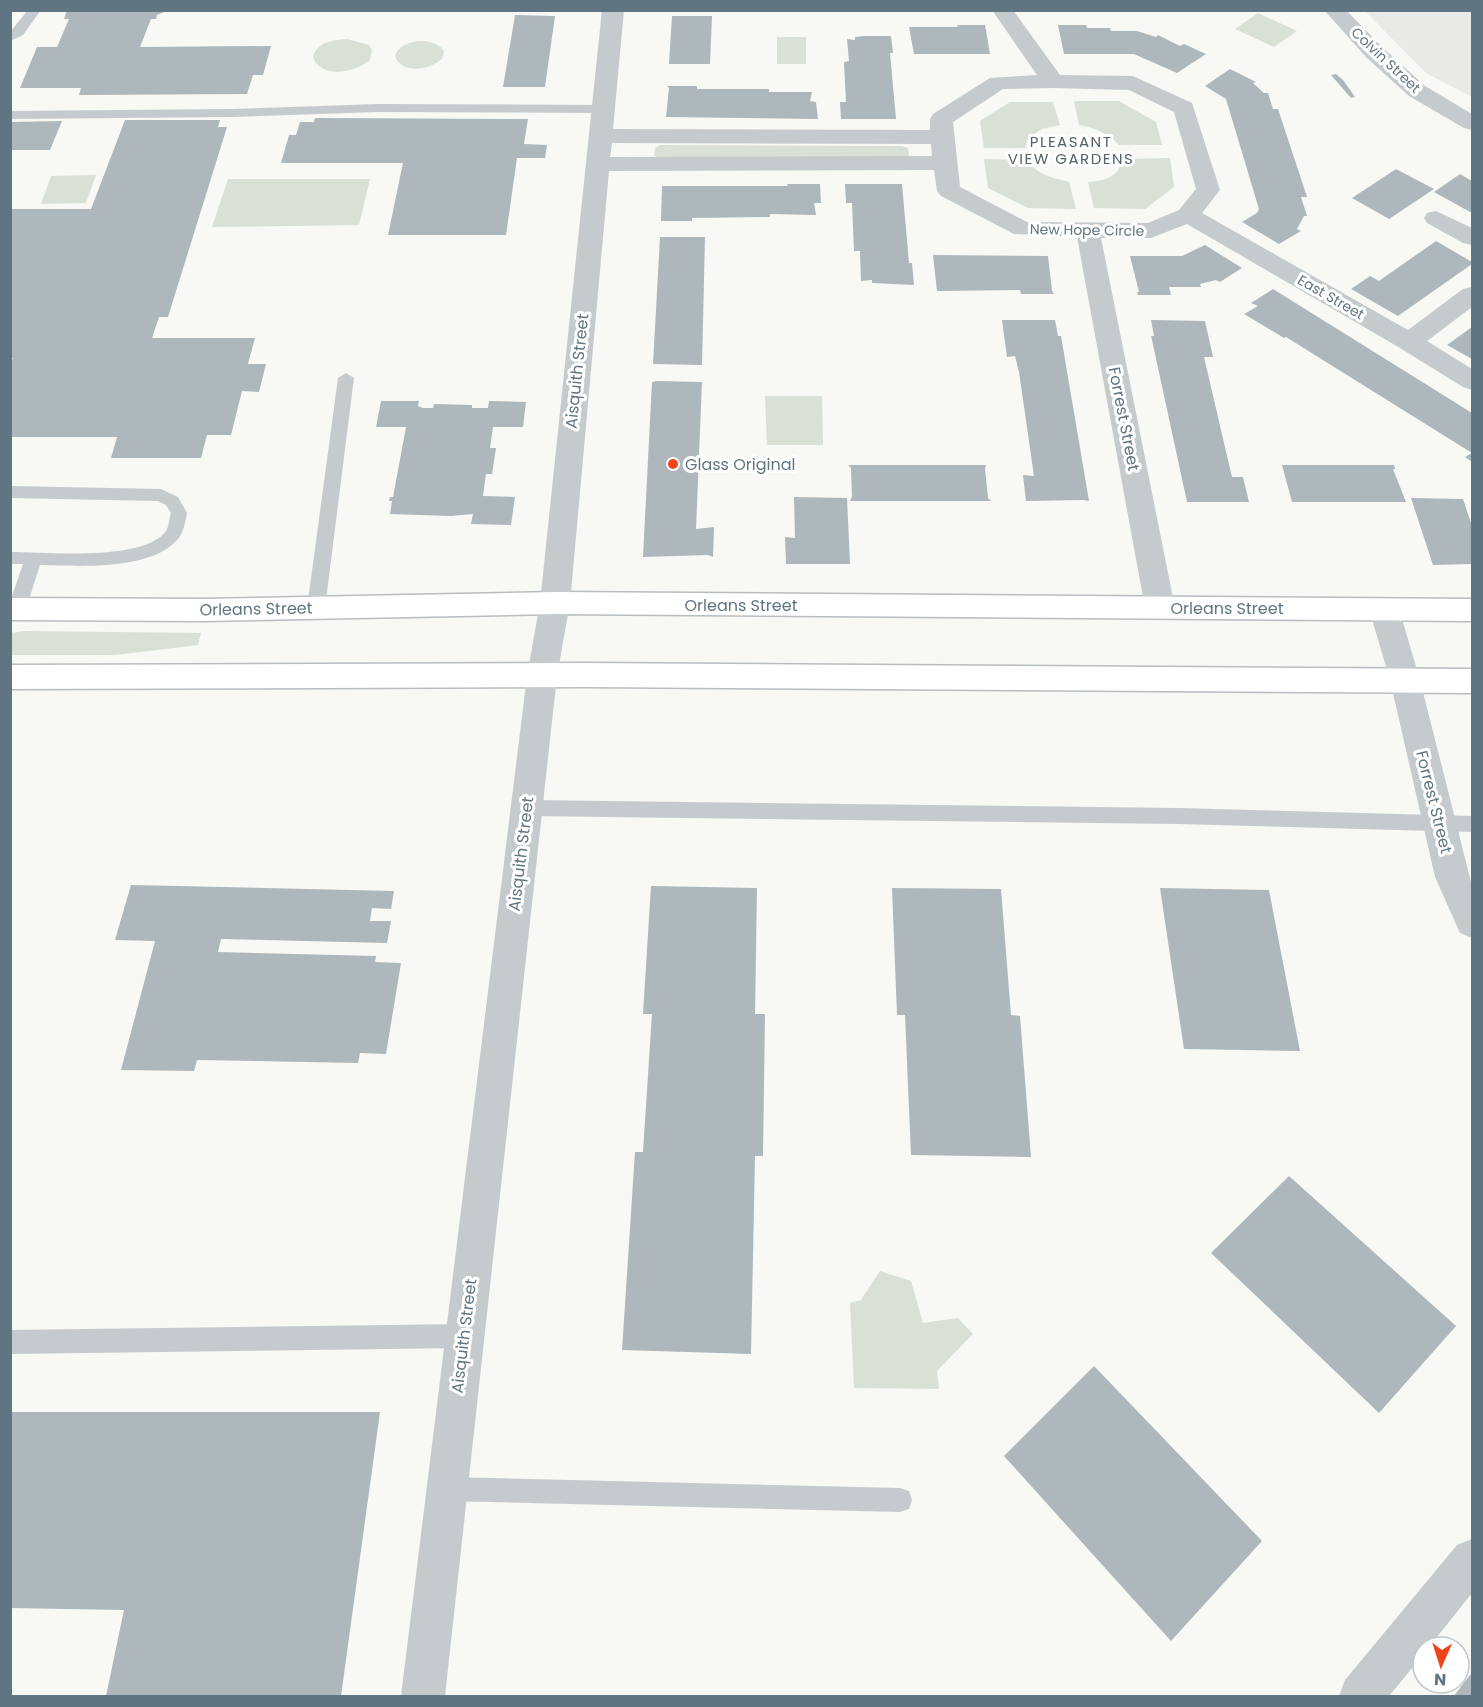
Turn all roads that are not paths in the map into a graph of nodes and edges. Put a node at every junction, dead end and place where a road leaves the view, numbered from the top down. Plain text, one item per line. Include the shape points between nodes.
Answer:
1 (35, 10) edge
2 (613, 10) edge
3 (1002, 10) edge
4 (1340, 10) edge
5 (1334, 11) edge
6 (10, 37) edge
7 (1053, 81) junction
8 (1473, 94) edge
9 (1445, 109) junction
10 (604, 110) junction
11 (10, 115) edge
12 (1473, 123) edge
13 (601, 136) junction
14 (942, 137) junction
15 (944, 163) junction
16 (598, 164) junction
17 (1188, 214) junction
18 (1436, 218) dead end
19 (1088, 231) junction
20 (1473, 238) edge
21 (1473, 295) edge
22 (1409, 342) junction
23 (346, 378) dead end
24 (1473, 381) edge
25 (10, 492) edge
26 (10, 558) edge
27 (34, 558) junction
28 (555, 603) junction
29 (316, 608) junction
30 (1160, 608) junction
31 (14, 609) edge
32 (1384, 609) junction
33 (1473, 610) edge
34 (542, 676) junction
35 (10, 677) edge
36 (1405, 680) junction
37 (1473, 681) edge
38 (526, 808) junction
39 (1440, 823) junction
40 (1473, 824) edge
41 (1473, 923) edge
42 (464, 1336) junction
43 (10, 1342) edge
44 (447, 1489) junction
45 (900, 1500) dead end
46 (1473, 1560) edge
47 (423, 1696) edge
48 (1361, 1696) edge

1 - 6 lane via 19,32
2 - 10 street, Aisquith Street
3 - 7 street
4 - 5 lane
5 - 9 street, Colvin Street via 1398,75
7 - 14 street, New Hope Circle via 998,83 941,119
7 - 17 street, New Hope Circle via 1133,83 1184,108 1208,190
8 - 9 street
9 - 12 street, Colvin Street
10 - 11 lane via 378,108
10 - 13 street, Aisquith Street
13 - 14 street
13 - 16 street, Aisquith Street
14 - 15 street, New Hope Circle
15 - 16 street
15 - 19 street, New Hope Circle via 950,190 1023,229
16 - 28 street, Aisquith Street
17 - 19 street, New Hope Circle via 1151,231
17 - 22 street, East Street
18 - 20 street
19 - 30 street, Forrest Street
21 - 22 street
22 - 24 street, East Street
23 - 29 lane
25 - 27 lane via 160,495 172,501 179,513 173,534 143,552 119,559
26 - 27 lane
27 - 31 lane
28 - 29 main road, Orleans Street
28 - 30 main road, Orleans Street
28 - 34 street, Aisquith Street
29 - 31 main road, Orleans Street
30 - 32 main road, Orleans Street
32 - 33 main road, Orleans Street
32 - 36 street, Forrest Street
34 - 35 main road
34 - 36 main road
34 - 38 street, Aisquith Street
36 - 37 main road
36 - 39 street, Forrest Street
38 - 39 lane
38 - 42 street, Aisquith Street
39 - 40 lane
39 - 41 street, Forrest Street via 1452,878
42 - 43 lane
42 - 44 street, Aisquith Street
44 - 45 lane
44 - 47 street, Aisquith Street
46 - 48 street

